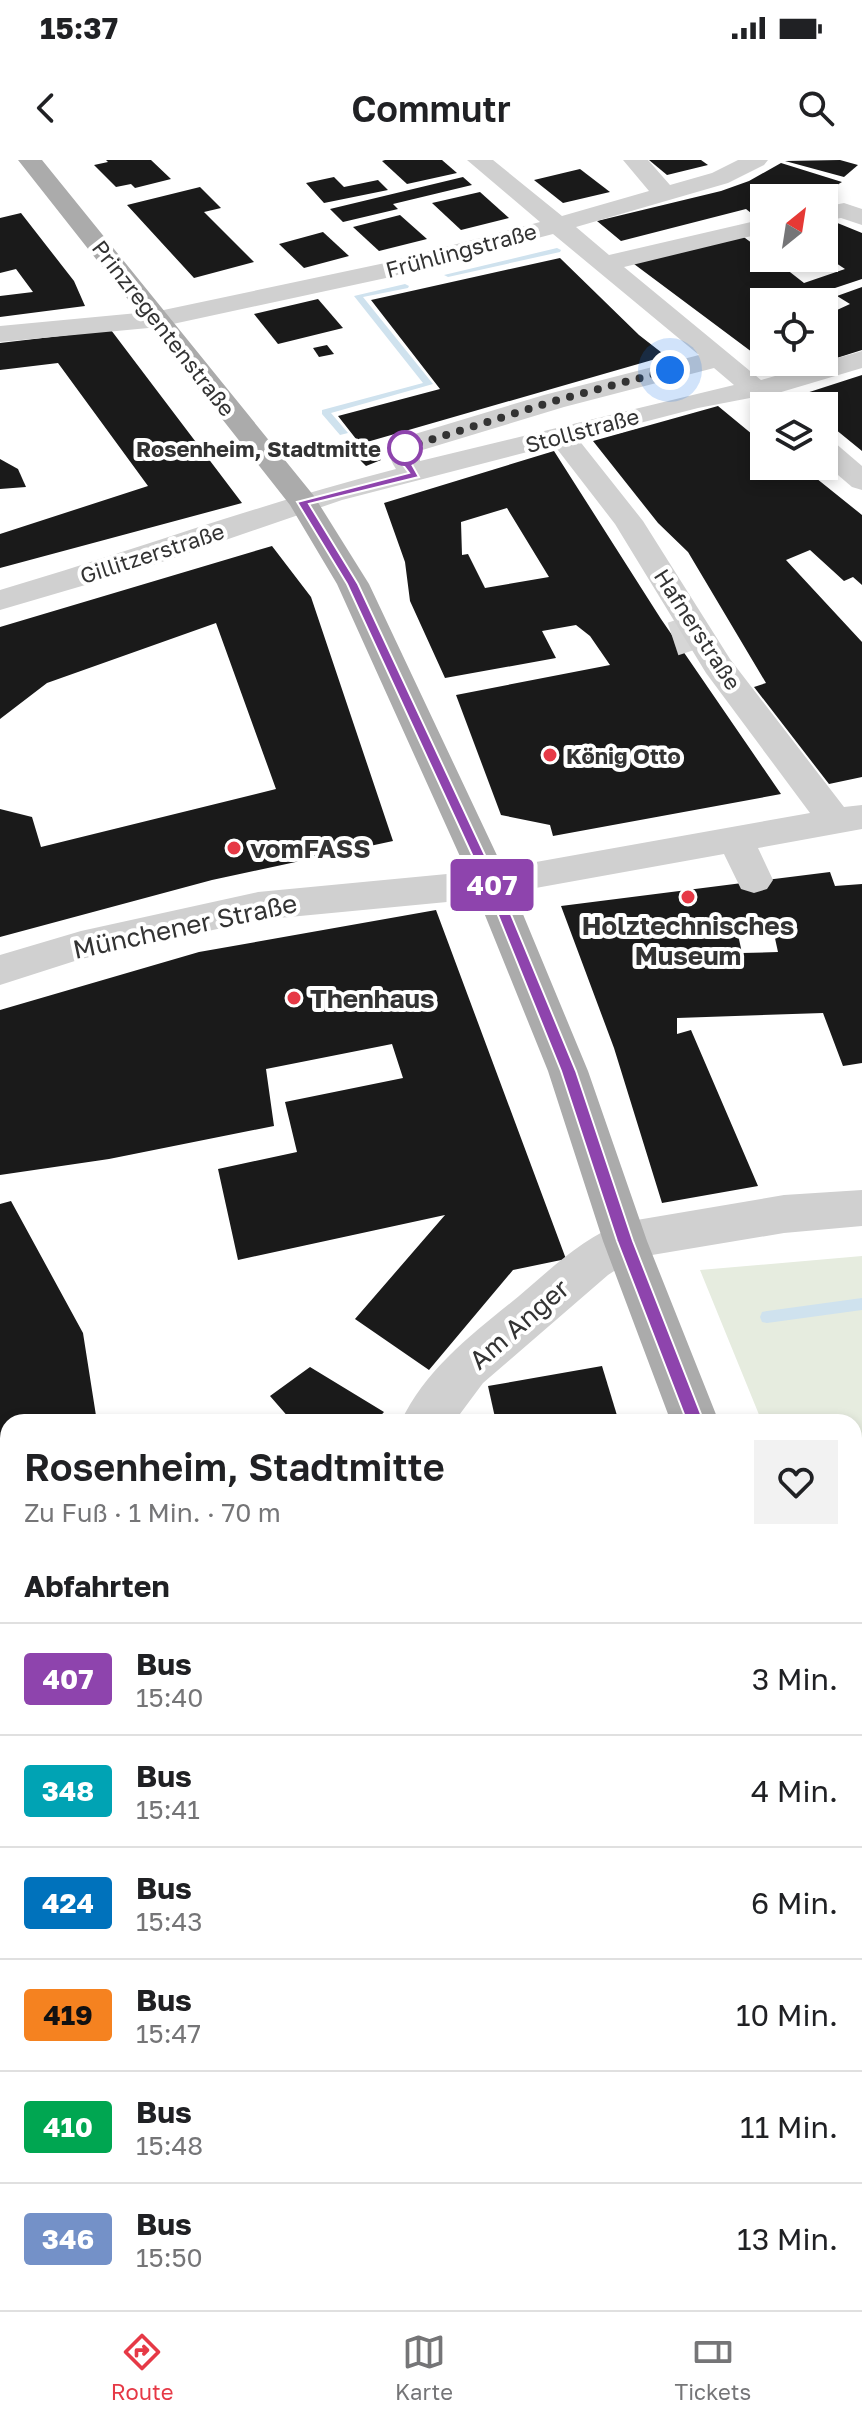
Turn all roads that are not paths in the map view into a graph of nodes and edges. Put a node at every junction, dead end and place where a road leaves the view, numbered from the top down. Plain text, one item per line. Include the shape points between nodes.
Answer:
1 (30, 160) edge
2 (479, 160) edge
3 (635, 160) edge
4 (756, 160) edge
5 (664, 193) junction
6 (838, 211) edge
7 (862, 218) edge
8 (556, 225) junction
9 (750, 230) edge
10 (413, 263) junction
11 (608, 269) junction
12 (432, 286) dead end
13 (159, 319) junction
14 (0, 334) edge
15 (719, 358) junction
16 (862, 359) edge
17 (761, 392) edge
18 (782, 392) edge
19 (750, 398) edge
20 (561, 436) junction
21 (838, 460) edge
22 (415, 475) junction
23 (862, 481) edge
24 (303, 502) junction
25 (0, 600) edge
26 (849, 819) edge
27 (736, 839) junction
28 (508, 880) dead end
29 (754, 880) dead end
30 (468, 886) dead end
31 (0, 970) edge
32 (862, 1208) edge
33 (625, 1241) junction
34 (431, 1414) edge
35 (692, 1414) edge

1 - 13 main road, Prinzregentenstraße
2 - 8 street
3 - 5 street
4 - 5 street, Frühlingstraße via 720,178
5 - 8 street, Frühlingstraße
6 - 7 street
8 - 10 street, Frühlingstraße
8 - 11 street
9 - 11 street
10 - 12 street
10 - 13 street, Frühlingstraße
11 - 15 street via 605,284 642,323 696,339
13 - 14 street, Frühlingstraße
13 - 24 main road, Prinzregentenstraße
15 - 17 street
15 - 22 street via 405,446 405,461
16 - 18 street, Stollstraße
19 - 20 street, Stollstraße via 696,400
20 - 22 street, Stollstraße
20 - 26 street, Hafnerstraße via 628,521 718,666
21 - 23 street
22 - 24 street, Stollstraße
24 - 25 street, Gillitzerstraße
24 - 33 main road, Prinzregentenstraße via 353,584 491,883 568,1071
26 - 27 street
27 - 28 street
27 - 29 street
30 - 31 street, Münchener Straße via 115,922
32 - 33 street via 784,1214
33 - 34 street, Am Anger via 592,1261 467,1368
33 - 35 main road, Prinzregentenstraße

